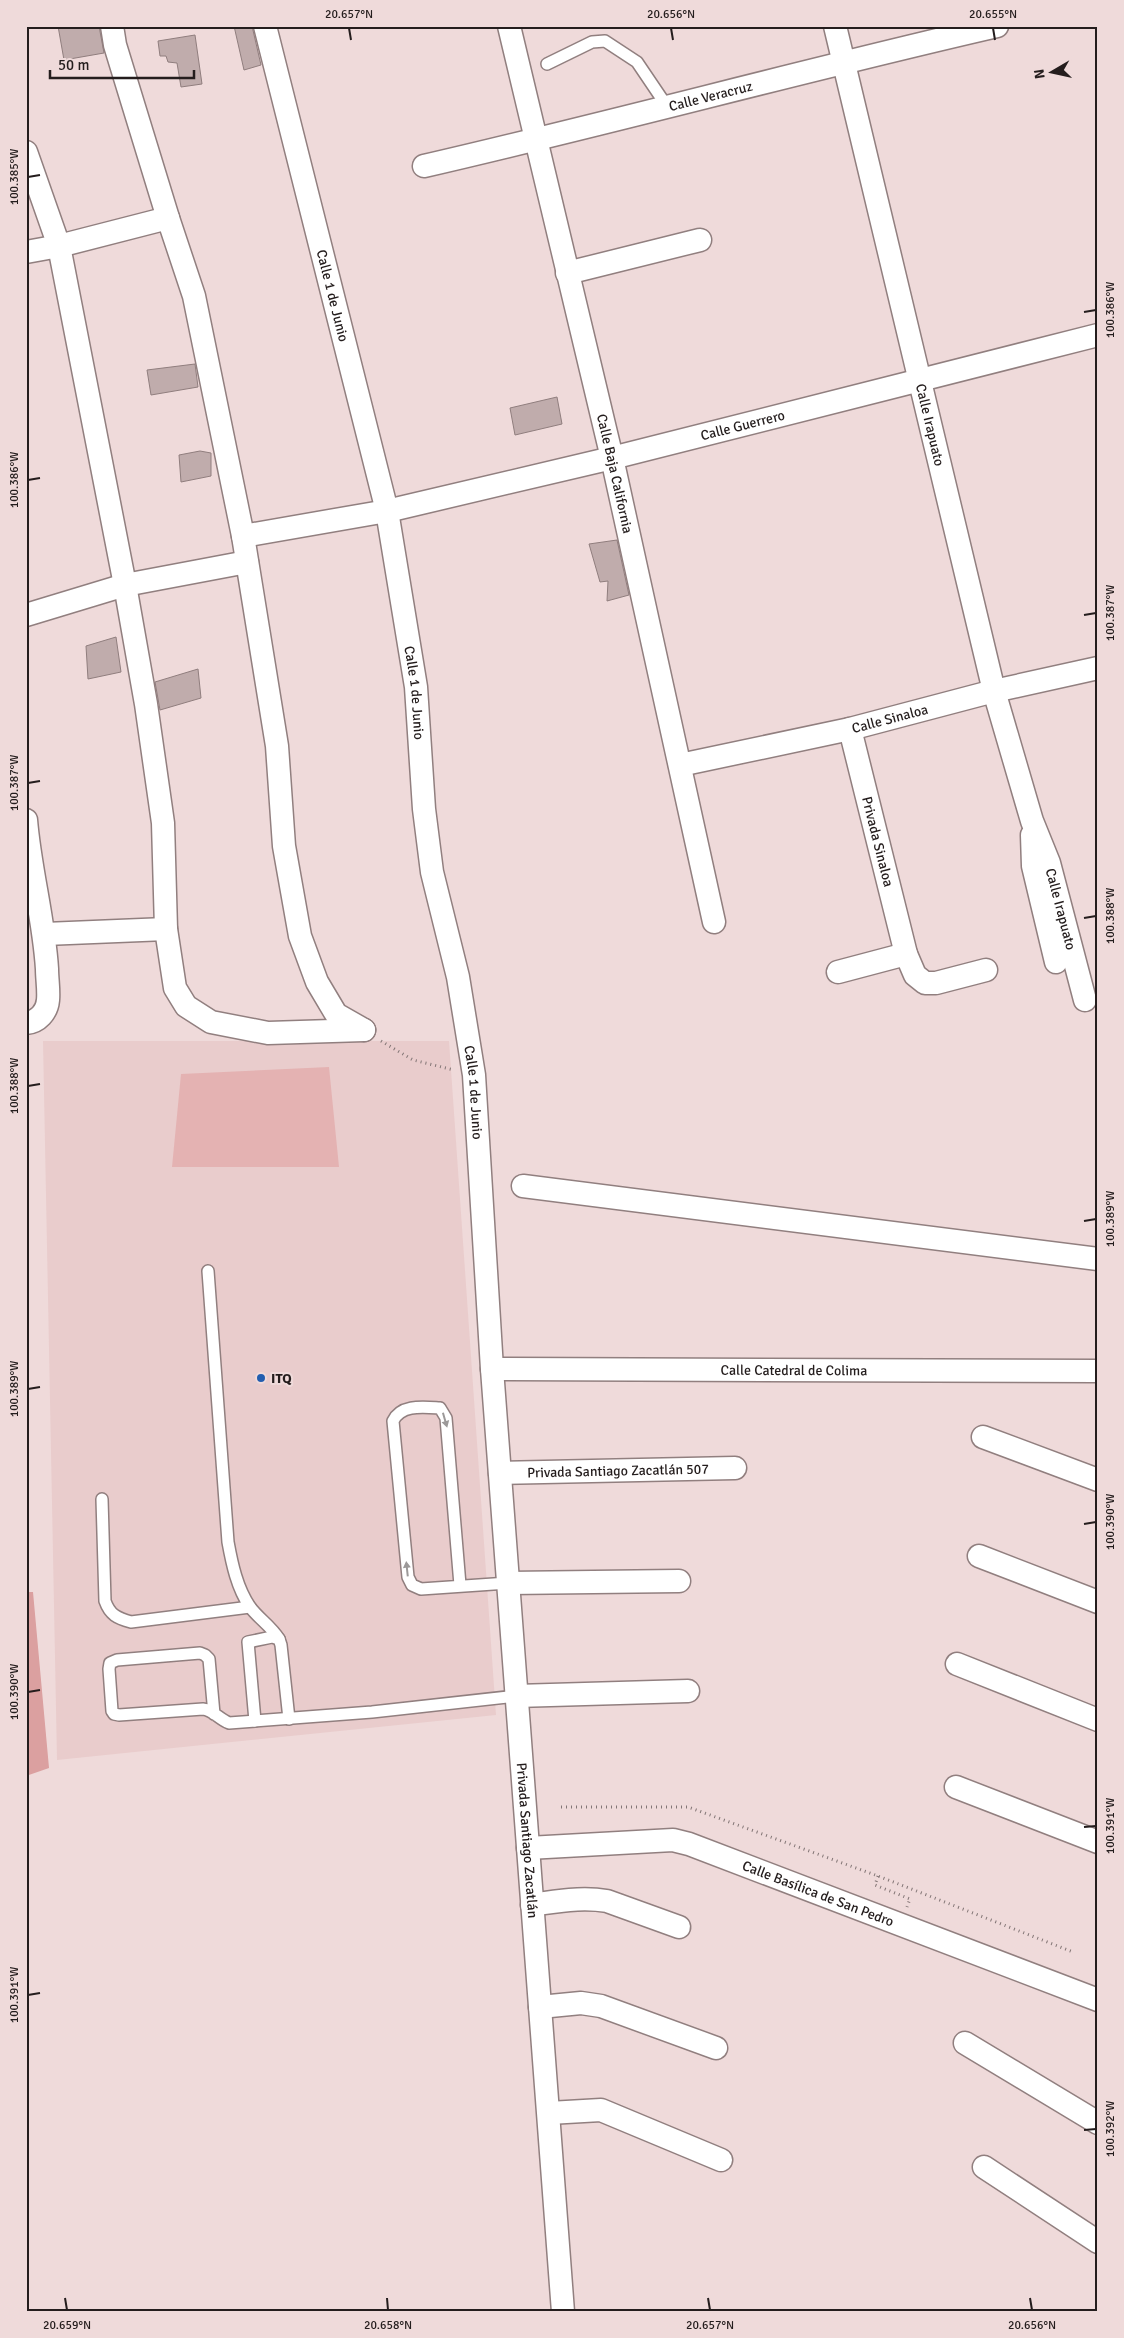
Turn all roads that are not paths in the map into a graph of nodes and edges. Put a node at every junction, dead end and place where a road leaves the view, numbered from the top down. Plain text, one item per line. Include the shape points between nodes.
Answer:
1 (112, 26) edge
2 (265, 26) edge
3 (509, 26) edge
4 (834, 26) edge
5 (997, 26) edge
6 (841, 62) junction
7 (548, 64) dead end
8 (664, 108) junction
9 (537, 140) junction
10 (26, 152) edge
11 (424, 166) dead end
12 (168, 218) junction
13 (700, 240) dead end
14 (60, 246) junction
15 (26, 252) edge
16 (567, 273) junction
17 (1098, 335) edge
18 (918, 380) junction
19 (612, 458) junction
20 (386, 511) junction
21 (243, 536) junction
22 (247, 562) junction
23 (125, 585) junction
24 (26, 615) edge
25 (1098, 668) edge
26 (994, 691) junction
27 (850, 728) junction
28 (680, 765) junction
29 (1032, 821) junction
30 (26, 828) edge
31 (714, 922) dead end
32 (166, 929) junction
33 (45, 934) junction
34 (906, 954) junction
35 (1056, 962) dead end
36 (986, 970) dead end
37 (838, 972) dead end
38 (1085, 1000) dead end
39 (26, 1023) edge
40 (523, 1186) dead end
41 (1098, 1258) edge
42 (208, 1271) dead end
43 (492, 1369) junction
44 (1098, 1371) edge
45 (983, 1437) dead end
46 (735, 1468) dead end
47 (500, 1473) junction
48 (1098, 1480) edge
49 (102, 1499) dead end
50 (979, 1556) dead end
51 (679, 1581) dead end
52 (508, 1583) junction
53 (460, 1585) junction
54 (1098, 1602) edge
55 (250, 1607) junction
56 (279, 1639) junction
57 (957, 1664) dead end
58 (688, 1691) dead end
59 (516, 1696) junction
60 (214, 1714) junction
61 (289, 1719) junction
62 (1098, 1720) edge
63 (255, 1721) junction
64 (956, 1787) dead end
65 (1098, 1842) edge
66 (528, 1848) junction
67 (532, 1905) junction
68 (679, 1927) dead end
69 (1098, 2000) edge
70 (540, 2007) junction
71 (964, 2043) dead end
72 (716, 2048) dead end
73 (549, 2113) junction
74 (1098, 2123) edge
75 (721, 2160) dead end
76 (984, 2167) dead end
77 (1098, 2242) edge
78 (563, 2312) edge

1 - 12 street
2 - 20 street, Calle 1 de Junio
3 - 9 street, Calle Baja California
4 - 6 street, Calle Irapuato
5 - 6 street, Calle Veracruz
6 - 8 street, Calle Veracruz
6 - 18 street, Calle Irapuato
7 - 8 lane via 592,42 605,41 637,62 662,99
8 - 9 street, Calle Veracruz
9 - 11 street, Calle Veracruz
9 - 16 street, Calle Baja California
10 - 14 street
12 - 14 street
12 - 21 street via 194,296
13 - 16 street
14 - 15 street
14 - 23 street
16 - 19 street, Calle Baja California
17 - 18 street, Calle Guerrero
18 - 19 street, Calle Guerrero
18 - 26 street, Calle Irapuato
19 - 20 street, Calle Guerrero
19 - 28 street, Calle Baja California
20 - 21 street, Calle Guerrero
20 - 43 street, Calle 1 de Junio via 416,687 424,809 432,872 458,977 474,1075
21 - 22 street
22 - 23 street
22 - 32 street via 277,746 284,846 300,936 317,982 336,1014 364,1030 268,1033 210,1022 186,1006 175,988
23 - 24 street
23 - 32 street via 162,823
25 - 26 street, Calle Sinaloa
26 - 27 street, Calle Sinaloa
26 - 29 street, Calle Irapuato
27 - 28 street, Calle Sinaloa
27 - 34 street, Privada Sinaloa
28 - 31 street, Calle Baja California
29 - 35 street, Calle Irapuato via 1033,866
29 - 38 street, Calle Irapuato via 1049,863
30 - 33 street
32 - 33 street
33 - 39 street via 48,1002 43,1014
34 - 36 street, Privada Sinaloa via 915,975 924,983
34 - 37 street
40 - 41 street
42 - 55 lane via 228,1542 233,1571
43 - 44 street, Calle Catedral de Colima
43 - 47 street, Privada Santiago Zacatlán
45 - 48 street
46 - 47 street, Privada Santiago Zacatlán 507
47 - 52 street, Privada Santiago Zacatlán
49 - 55 lane via 105,1601 108,1611 117,1618 131,1622
50 - 54 street
51 - 52 street
52 - 53 lane
52 - 59 street, Privada Santiago Zacatlán
53 -> 53 lane via 421,1589 412,1585 408,1577 393,1422 397,1413 404,1409 440,1408 446,1418
55 - 56 lane
56 - 61 lane
56 - 63 lane via 272,1637 248,1642
57 - 62 street
58 - 59 street
59 - 61 lane
59 - 66 street, Privada Santiago Zacatlán
60 - 60 lane via 209,1709 114,1714 110,1663 205,1654 209,1658
60 - 63 lane via 229,1724
61 - 63 lane
64 - 65 street
66 - 67 street, Privada Santiago Zacatlán
66 - 69 street, Calle Basílica de San Pedro via 673,1840 689,1844
67 - 68 street via 595,1899
67 - 70 street, Privada Santiago Zacatlán
70 - 72 street via 581,2003 601,2006
70 - 73 street, Privada Santiago Zacatlán
71 - 74 street
73 - 75 street via 601,2110
73 - 78 street, Privada Santiago Zacatlán
76 - 77 street

